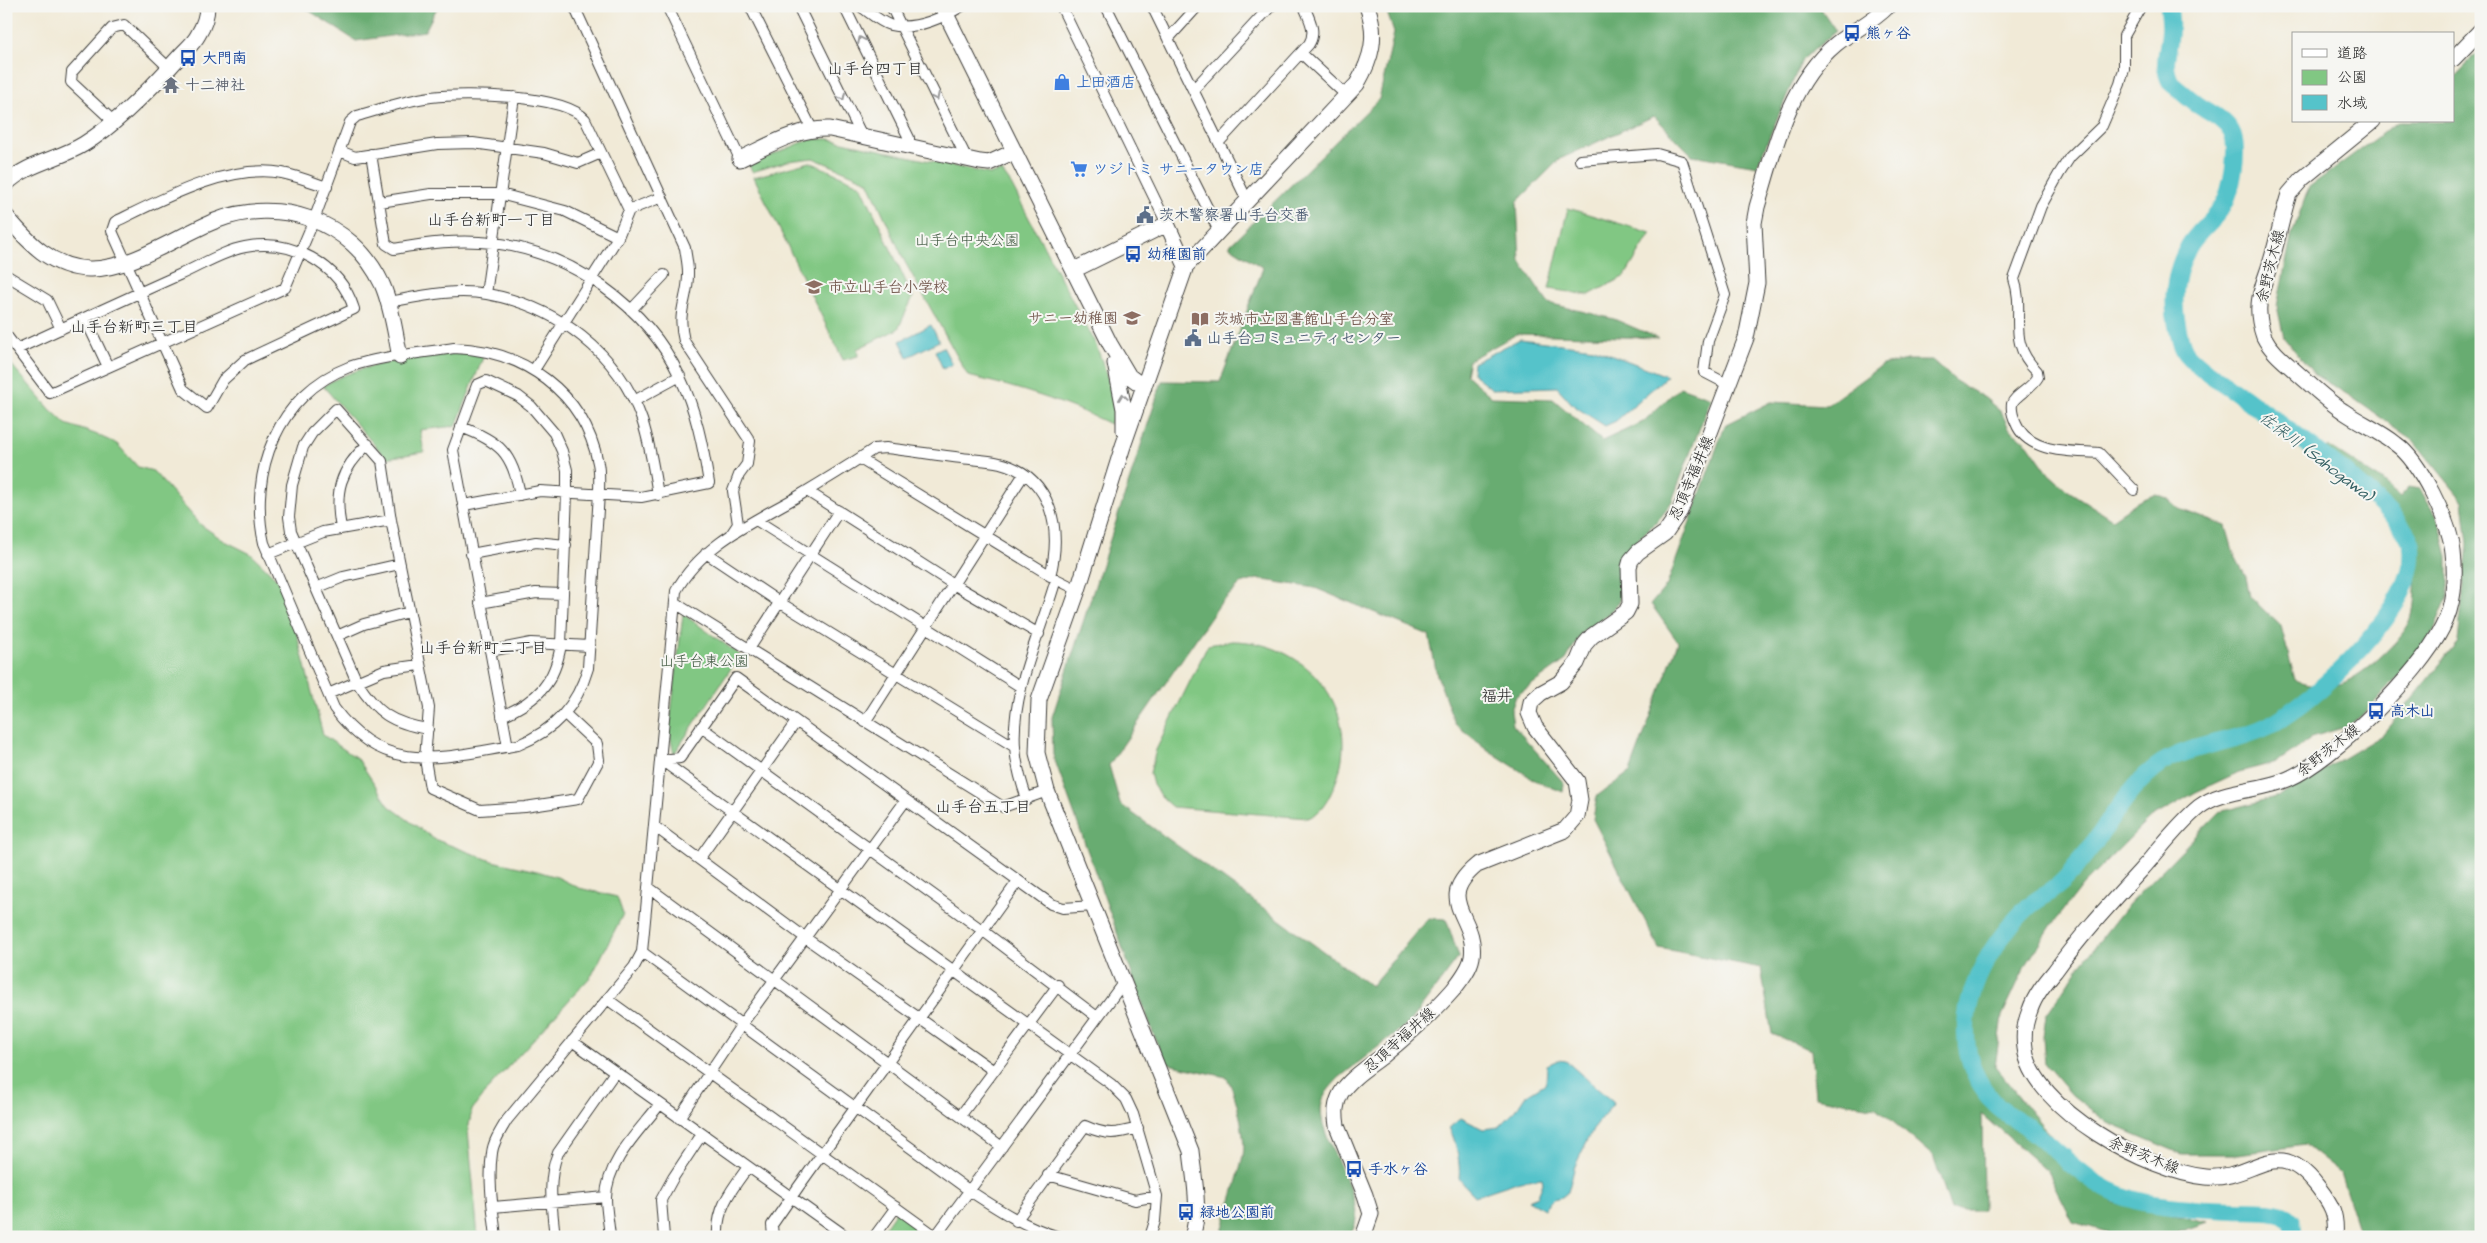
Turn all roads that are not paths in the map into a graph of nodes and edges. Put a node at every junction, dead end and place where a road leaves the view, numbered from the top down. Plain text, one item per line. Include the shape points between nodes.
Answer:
1 (207, 6) edge
2 (574, 6) edge
3 (667, 6) edge
4 (750, 6) edge
5 (798, 6) edge
6 (844, 6) edge
7 (860, 6) edge
8 (891, 6) edge
9 (962, 6) edge
10 (1061, 6) edge
11 (1106, 6) edge
12 (1152, 6) edge
13 (1198, 6) edge
14 (1271, 6) edge
15 (1304, 6) edge
16 (1367, 6) edge
17 (1888, 6) edge
18 (2141, 6) edge
19 (944, 11) edge
20 (901, 26) junction
21 (2481, 30) edge
22 (1168, 39) junction
23 (1301, 53) junction
24 (2454, 58) edge
25 (169, 68) junction
26 (1193, 90) junction
27 (1346, 96) junction
28 (514, 97) junction
29 (114, 122) junction
30 (2371, 122) edge
31 (812, 129) junction
32 (862, 136) junction
33 (1219, 142) junction
34 (506, 146) junction
35 (910, 147) junction
36 (340, 151) junction
37 (1013, 152) junction
38 (601, 153) junction
39 (371, 154) junction
40 (740, 159) joint
41 (967, 160) junction
42 (1580, 160) dead end
43 (6, 184) edge
44 (326, 187) junction
45 (500, 194) junction
46 (662, 197) junction
47 (1247, 200) junction
48 (380, 202) junction
49 (629, 210) junction
50 (6, 216) edge
51 (314, 220) junction
52 (1167, 224) junction
53 (1219, 231) junction
54 (618, 237) junction
55 (493, 243) junction
56 (301, 252) junction
57 (125, 262) junction
58 (1186, 266) junction
59 (1074, 270) junction
60 (6, 275) edge
61 (664, 275) dead end
62 (592, 279) junction
63 (138, 293) junction
64 (486, 294) junction
65 (389, 302) junction
66 (632, 310) junction
67 (85, 318) junction
68 (564, 322) junction
69 (61, 329) junction
70 (6, 335) edge
71 (161, 343) junction
72 (1110, 344) junction
73 (17, 349) junction
74 (400, 357) junction
75 (108, 367) junction
76 (534, 370) junction
77 (680, 376) junction
78 (1727, 384) junction
79 (1144, 387) junction
80 (634, 400) junction
81 (461, 427) junction
82 (368, 444) junction
83 (1123, 446) junction
84 (860, 459) junction
85 (1024, 474) junction
86 (2134, 490) dead end
87 (807, 491) junction
88 (567, 493) junction
89 (599, 493) junction
90 (520, 495) junction
91 (658, 495) junction
92 (464, 506) junction
93 (838, 511) junction
94 (391, 520) junction
95 (756, 520) junction
96 (341, 528) junction
97 (983, 536) junction
98 (729, 537) junction
99 (296, 542) junction
100 (566, 544) junction
101 (706, 553) junction
102 (268, 554) junction
103 (471, 554) junction
104 (810, 554) junction
105 (400, 564) junction
106 (1053, 578) junction
107 (953, 584) junction
108 (316, 588) junction
109 (1078, 590) junction
110 (563, 594) junction
111 (779, 602) junction
112 (480, 603) junction
113 (676, 603) junction
114 (410, 612) junction
115 (926, 629) junction
116 (1039, 634) junction
117 (337, 636) junction
118 (561, 644) junction
119 (590, 646) junction
120 (749, 648) junction
121 (490, 651) junction
122 (419, 665) junction
123 (896, 673) junction
124 (357, 682) junction
125 (1021, 687) junction
126 (328, 694) junction
127 (566, 714) junction
128 (502, 716) junction
129 (796, 722) junction
130 (864, 722) junction
131 (702, 727) junction
132 (428, 729) junction
133 (508, 747) junction
134 (1015, 747) junction
135 (425, 759) junction
136 (661, 760) junction
137 (761, 770) junction
138 (1047, 791) junction
139 (1027, 799) junction
140 (906, 800) junction
141 (732, 812) junction
142 (654, 826) junction
143 (871, 850) junction
144 (699, 859) junction
145 (1018, 881) junction
146 (648, 887) junction
147 (843, 889) junction
148 (1094, 906) junction
149 (982, 930) junction
150 (807, 939) junction
151 (642, 952) junction
152 (953, 969) junction
153 (776, 981) junction
154 (1123, 982) junction
155 (1058, 986) junction
156 (607, 1000) junction
157 (1097, 1017) junction
158 (918, 1019) junction
159 (742, 1024) junction
160 (1029, 1024) junction
161 (572, 1041) junction
162 (1069, 1053) junction
163 (887, 1062) junction
164 (994, 1071) junction
165 (615, 1072) junction
166 (709, 1074) junction
167 (660, 1104) junction
168 (856, 1108) junction
169 (961, 1115) junction
170 (679, 1118) junction
171 (1138, 1128) junction
172 (702, 1134) junction
173 (1002, 1146) junction
174 (822, 1154) junction
175 (748, 1167) junction
176 (1048, 1175) junction
177 (970, 1190) junction
178 (1157, 1196) junction
179 (606, 1197) junction
180 (791, 1198) junction
181 (552, 1202) junction
182 (493, 1207) junction
183 (896, 1207) junction
184 (1016, 1221) junction
185 (936, 1236) edge
186 (496, 1237) edge
187 (555, 1237) edge
188 (610, 1237) edge
189 (664, 1237) edge
190 (718, 1237) edge
191 (773, 1237) edge
192 (847, 1237) edge
193 (874, 1237) edge
194 (1059, 1237) edge
195 (1150, 1237) edge
196 (1192, 1237) edge
197 (1363, 1237) edge
198 (2335, 1237) edge

1 - 25 main road via 197,37
2 - 46 street
3 - 40 street
4 - 31 street
5 -> 32 street
35 -> 6 street via 909,138
7 - 20 street via 888,25
8 - 20 street
9 - 19 street
10 - 52 street
11 - 53 street
12 - 22 street
13 - 22 street
14 - 26 street
15 - 23 street via 1312,24 1313,37
16 - 27 main road via 1373,22 1373,45 1368,65
17 - 78 main road, 忍頂寺福井線 via 1836,44 1808,72 1790,109 1757,207 1754,223 1757,282 1746,338
18 - 86 street via 2124,36 2124,68 2105,121 2070,156 2059,174 2032,229 2014,279 2018,289 2020,342 2025,359 2037,371 2038,377 2027,391 2016,397 2012,408 2017,427 2036,444 2062,451 2099,453
19 - 20 street via 938,19
19 - 37 main road
20 -> 41 street
21 - 24 main road
22 - 26 street
23 - 27 street
23 - 33 street
25 - 29 main road
25 - 29 street via 124,25 112,28 72,72 72,82
26 - 33 street
27 - 47 main road
28 - 34 street
28 - 36 street via 430,97 357,116 350,122
28 - 38 street via 579,112
29 - 43 main road via 85,143 28,169
30 - 198 main road, 余野茨木線 via 2302,179 2289,194 2258,305 2263,335 2276,354 2342,411 2398,444 2410,456 2426,483 2453,550 2454,593 2443,627 2404,680 2376,711 2322,758 2287,780 2220,796 2201,806 2181,825 2074,945 2040,990 2024,1031 2025,1054 2046,1091 2099,1137 2193,1175 2212,1177 2230,1174 2270,1160 2282,1160 2300,1167 2332,1206
31 - 32 main road
31 - 40 main road via 793,134
32 - 35 main road
33 - 47 street
34 - 38 street via 578,163
34 - 39 street via 437,144
34 - 45 street
35 - 41 main road
36 - 39 street via 354,157
36 - 44 street
37 - 41 main road via 989,163
37 - 59 main road
38 - 49 street
39 - 48 street
42 - 78 street via 1657,154 1682,161 1725,295 1708,340 1704,372
44 - 51 street
44 - 57 street via 282,173 264,172 232,174 200,185 115,222 112,230
45 - 48 street via 431,194
45 - 54 street via 565,211
45 - 55 street
46 - 49 street
46 - 98 street via 685,248 688,273 681,308 684,341 750,441 747,464 739,475 734,492 738,524
47 - 53 main road
48 - 55 street via 386,244 394,249 460,242
49 - 54 street
50 - 57 main road via 38,250 62,264 88,269
51 - 56 street
51 - 57 main road via 272,210 234,214
51 - 65 main road via 346,238 360,252 371,265
52 - 58 main road
52 - 59 main road
53 - 58 main road
54 - 62 street
55 - 62 street via 526,250
55 - 64 street
56 - 63 street via 274,247 245,247
56 - 71 street via 285,288
56 - 71 street via 321,263 336,278 354,309 245,360 223,380 207,408 183,389
57 - 63 street
58 - 79 main road
59 - 72 main road
60 - 69 street via 47,300
61 - 66 street
62 - 66 street
62 - 68 street
63 - 67 street
63 - 71 street
64 - 65 street via 450,292
64 - 68 street via 521,303
65 - 74 main road
66 - 77 street via 662,346
67 - 69 street
67 - 75 street
68 - 76 street
68 - 80 street via 610,362
69 - 73 street
70 - 73 street
71 - 75 street
72 - 79 main road via 1129,376
83 -> 72 main road via 1124,409
73 - 75 street via 50,393
74 - 76 street via 454,348 476,349 514,359
74 - 102 street via 350,367 331,376 306,394 286,416 271,443 260,492 260,525
76 - 89 street via 553,385 577,412 592,438 599,464
77 - 80 street
77 - 91 street via 692,406 709,483
78 - 197 main road, 忍頂寺福井線 via 1677,517 1665,533 1632,560 1629,567 1630,604 1626,612 1592,636 1577,663 1561,682 1531,702 1529,713 1535,727 1577,781 1580,800 1577,816 1565,830 1477,864 1467,873 1459,883 1456,898 1472,944 1472,958 1466,971 1417,1027 1348,1084 1337,1101 1337,1126 1371,1214
79 - 83 main road
80 - 91 street via 650,450
81 - 88 street via 477,385 486,380 518,396 554,433 567,470
81 - 90 street via 494,441 504,450 512,464
81 - 92 street via 453,450
82 - 94 street via 382,461
82 - 96 street via 345,470 340,485
82 - 99 street via 336,409 312,433 296,466 292,485 289,517
83 - 109 main road
84 - 85 street via 874,449 886,448 1001,463
84 - 87 street
84 - 97 street
85 - 97 street
85 - 106 street via 1042,490 1054,519
87 - 93 street
87 - 95 street
88 - 89 street
88 - 90 street via 540,491
88 - 100 street
89 - 91 street via 641,497
89 - 119 street
90 - 92 street
92 - 103 street
93 - 104 street
93 - 107 street
94 - 96 street
94 - 105 street
95 - 98 street
95 - 104 street
96 - 99 street
97 - 106 street
97 - 107 street
98 - 101 street
99 - 102 street
99 - 108 street
100 - 103 street via 536,542
100 - 110 street
101 - 111 street
101 - 113 street via 686,572 676,591
102 - 126 street
103 - 112 street
104 - 111 street
104 - 115 street
105 - 108 street via 343,576
105 - 114 street
106 - 109 street
106 - 116 street
107 - 115 street
107 - 116 street
108 - 117 street
109 - 138 main road via 1040,700 1037,753
110 - 112 street via 536,593
110 - 118 street
111 - 120 street
111 - 123 street
112 - 121 street
113 - 120 street
113 - 136 street
114 - 117 street via 364,624
114 - 122 street
115 - 123 street
115 - 125 street
116 - 125 street
117 - 124 street
118 - 119 street
118 - 121 street via 531,643
118 - 128 street via 558,666 543,690 521,708
119 - 127 street via 584,682
120 - 130 street
121 - 128 street
122 - 124 street via 384,670
122 - 132 street via 428,708
123 - 130 street
123 - 134 street
124 - 126 street
124 - 132 street via 375,708 388,717
125 - 134 street
126 - 135 street via 342,719 367,741 394,754
127 - 133 street via 558,723 528,741
127 - 135 street via 597,744 599,760 578,799 480,810 430,788
128 - 133 street
129 - 131 street via 736,678
129 - 137 street
129 - 140 street
130 - 139 street via 1003,807
131 - 136 street via 680,758
131 - 137 street
132 - 135 street
133 - 135 street
134 - 139 street
136 - 141 street
136 - 142 street
137 - 141 street
137 - 143 street
138 - 139 street
138 - 148 main road
140 - 143 street
140 - 145 street
141 - 144 street
141 - 147 street
142 - 144 street
142 - 146 street
143 - 147 street
143 - 149 street
144 - 150 street
145 - 148 street via 1063,908
145 - 149 street
146 - 151 street
146 - 153 street
147 - 150 street
147 - 152 street
148 - 154 main road
149 - 152 street
149 - 155 street
150 - 153 street
150 - 158 street
151 - 156 street
151 - 159 street
152 - 158 street
152 - 160 street
153 - 159 street
153 - 163 street
154 - 157 street
154 - 196 main road via 1191,1151 1196,1194
155 - 157 street
155 - 160 street
156 - 161 street
156 - 166 street
157 - 162 street
158 - 163 street
158 - 164 street
159 - 166 street
159 - 168 street
160 - 162 street
160 - 164 street
161 - 165 street
161 - 182 street via 498,1135 492,1151
162 - 171 street via 1126,1099
162 - 173 street
163 - 168 street
163 - 169 street
164 - 169 street
165 - 167 street
165 - 181 street via 558,1153 552,1167
166 - 170 street
166 - 174 street
167 - 170 street
167 - 179 street via 619,1159 610,1175
168 - 174 street
168 - 177 street
169 - 173 street
170 - 172 street
171 - 176 street via 1114,1134 1085,1126
171 - 178 street
172 - 175 street
172 - 189 street via 661,1200
173 - 177 street
174 - 180 street
174 - 183 street
175 - 180 street
175 - 190 street via 727,1195 717,1221
176 - 178 street via 1135,1200
176 - 184 street
177 - 184 street
177 - 185 street
178 - 195 street
179 - 181 street
179 - 188 street
180 - 191 street via 772,1225
180 - 192 street
181 - 182 street
181 - 187 street
182 - 186 street
183 - 185 street
183 - 193 street
184 - 194 street

